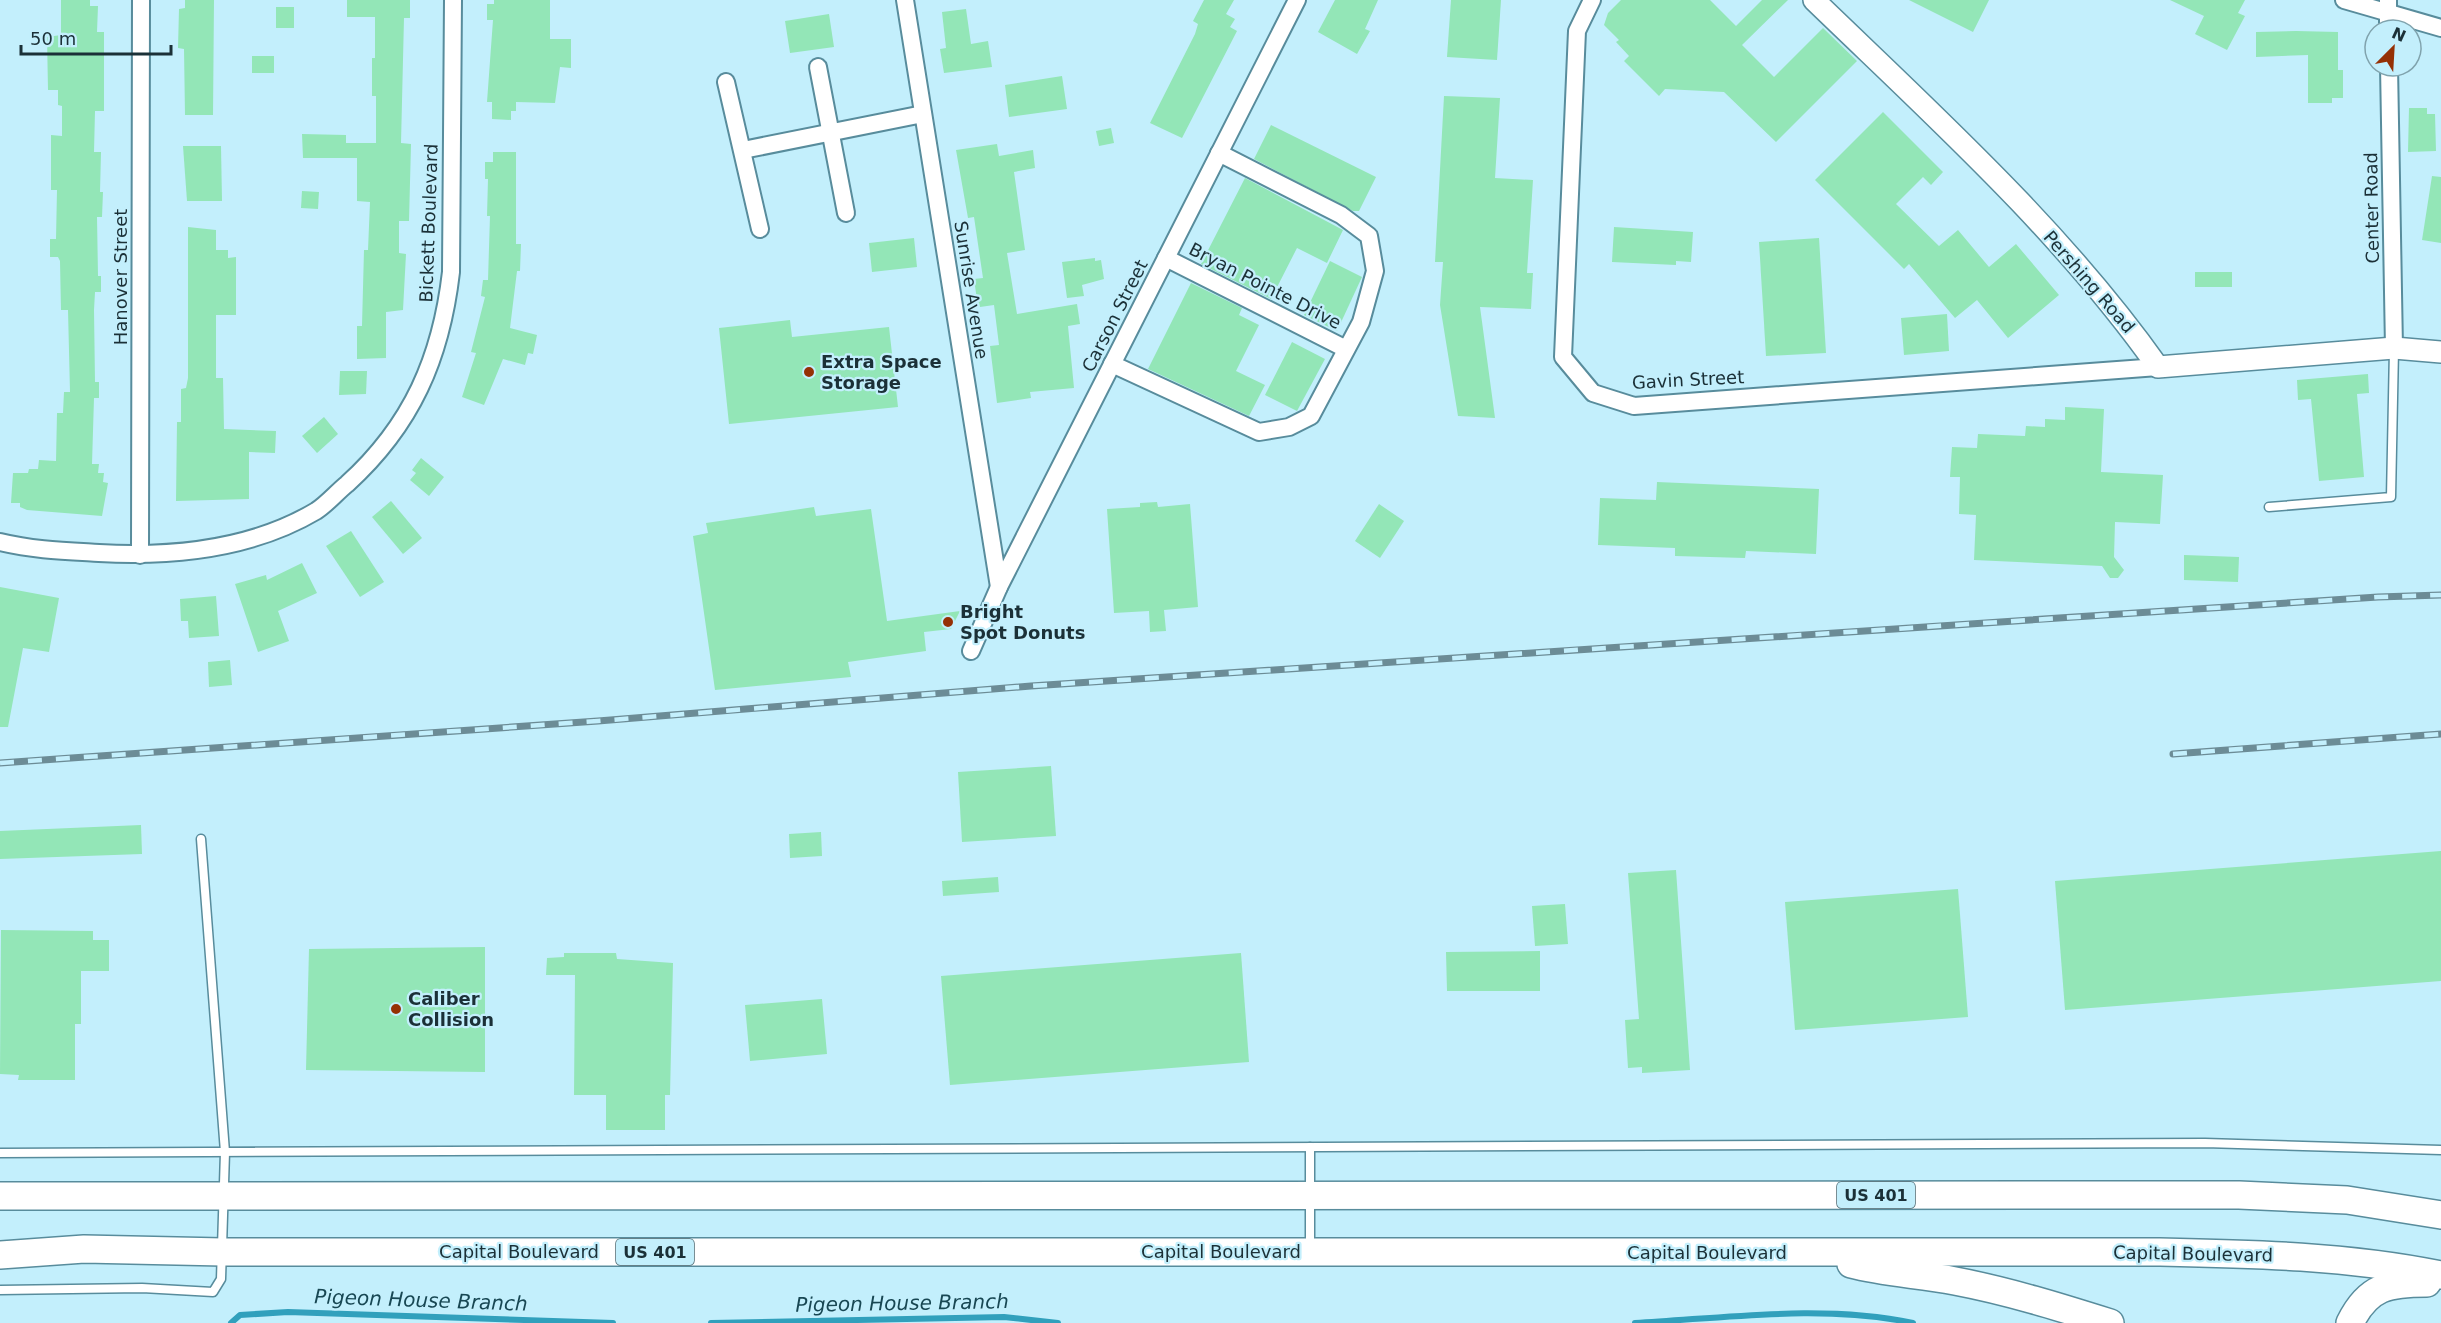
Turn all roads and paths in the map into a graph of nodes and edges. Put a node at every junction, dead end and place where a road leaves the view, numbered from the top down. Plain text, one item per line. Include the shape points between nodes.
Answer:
1 (141, 0) edge
2 (453, 0) edge
3 (905, 0) edge
4 (1297, 0) edge
5 (1592, 0) edge
6 (1814, 0) edge
7 (2344, 0) edge
8 (2388, 15) edge
9 (2441, 28) edge
10 (818, 67) dead end
11 (2389, 78) edge
12 (726, 82) dead end
13 (923, 114) junction
14 (831, 133) junction
15 (743, 150) junction
16 (1219, 153) junction
17 (846, 213) dead end
18 (760, 229) dead end
19 (1166, 258) junction
20 (2394, 348) junction
21 (1346, 349) junction
22 (2441, 352) edge
23 (1112, 364) junction
24 (2158, 367) junction
25 (2269, 507) dead end
26 (0, 542) edge
27 (140, 555) junction
28 (999, 587) junction
29 (971, 651) dead end
30 (201, 839) dead end
31 (1310, 1147) junction
32 (2441, 1150) edge
33 (225, 1152) junction
34 (0, 1153) edge
35 (0, 1196) edge
36 (225, 1196) junction
37 (1310, 1196) junction
38 (2441, 1198) edge
39 (2348, 1201) junction
40 (2441, 1215) edge
41 (224, 1252) junction
42 (1310, 1252) junction
43 (1803, 1253) junction
44 (0, 1255) edge
45 (2441, 1275) edge
46 (2441, 1283) edge
47 (0, 1290) edge
48 (2110, 1323) edge
49 (2350, 1323) edge

1 - 27 street, Hanover Street
2 - 27 street, Bickett Boulevard via 451,273 441,330 417,399 392,436 357,475 317,510 267,533 208,548
3 - 13 street, Sunrise Avenue
4 - 16 street, Carson Street
5 - 24 street, Gavin Street via 1577,31 1563,357 1593,393 1634,406
6 - 24 street, Pershing Road via 2013,196 2121,314
7 - 8 street
8 - 9 street
10 - 14 street
11 - 20 street, Center Road
12 - 15 street
13 - 14 street
13 - 28 street, Sunrise Avenue
14 - 15 street
14 - 17 street
15 - 18 street
16 - 19 street, Carson Street
16 - 21 street via 1341,215 1369,236 1375,271 1361,322
19 - 21 street, Bryan Pointe Drive
19 - 23 street, Carson Street
20 - 22 street
20 - 24 street
20 - 25 lane via 2391,497
21 - 23 street via 1311,416 1289,427 1259,432
23 - 28 street, Carson Street
26 - 27 street, Bickett Boulevard via 31,549
28 - 29 street, Carson Street
30 - 33 lane
31 - 32 lane via 2205,1143
31 - 33 lane
31 - 37 lane
33 - 34 lane
33 - 36 lane
35 - 36 main road, US 401
36 - 37 main road, US 401
36 - 41 lane
37 - 39 main road, US 401 via 2239,1195
37 - 42 lane
38 - 39 main road via 2405,1192
39 - 40 main road, US 401
41 - 42 main road, Capital Boulevard / US 401
41 - 44 main road, Capital Boulevard / US 401 via 84,1249
41 - 47 lane via 221,1279 213,1292 142,1288
42 - 43 main road, Capital Boulevard / US 401
43 - 45 main road, Capital Boulevard / US 401 via 2264,1254 2370,1263
43 - 48 main road via 1878,1271 1982,1287
46 - 49 main road via 2393,1284 2382,1288 2364,1300

